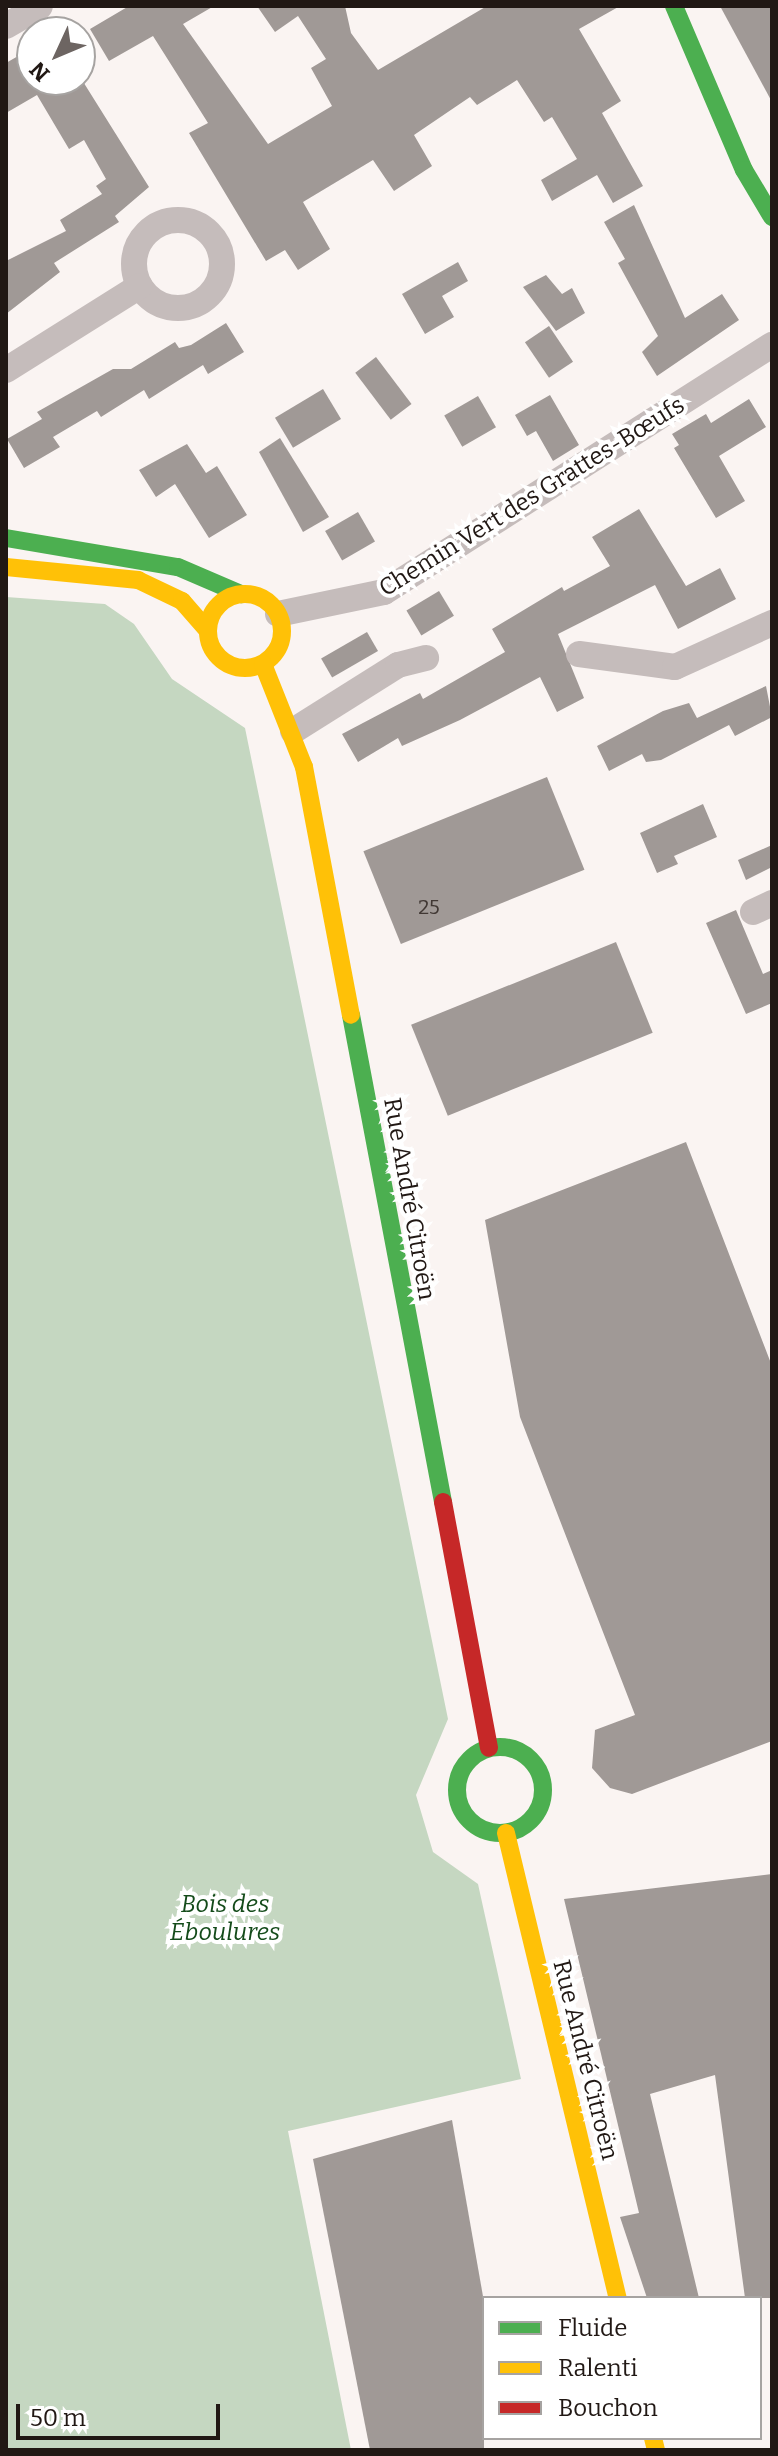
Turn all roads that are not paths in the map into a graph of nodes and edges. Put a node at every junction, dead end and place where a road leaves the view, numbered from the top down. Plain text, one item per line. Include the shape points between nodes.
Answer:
1 (40, 6) edge
2 (674, 6) edge
3 (6, 26) edge
4 (709, 90) junction
5 (762, 160) dead end
6 (772, 217) edge
7 (140, 286) dead end
8 (772, 345) edge
9 (6, 370) edge
10 (6, 538) edge
11 (39, 548) junction
12 (6, 567) edge
13 (44, 572) junction
14 (241, 594) junction
15 (278, 614) junction
16 (772, 623) edge
17 (207, 630) junction
18 (579, 654) dead end
19 (426, 658) dead end
20 (263, 664) junction
21 (293, 731) junction
22 (489, 1748) junction
23 (506, 1833) junction
24 (618, 2296) edge

1 - 3 street
2 - 4 main road
4 - 5 main road
4 - 6 main road
7 - 9 street
8 - 15 street, Chemin Vert des Grattes-Bœufs via 384,592
10 - 11 main road
11 - 13 main road via 28,559
11 - 14 main road via 178,567
12 - 13 main road
13 - 17 main road via 96,572 150,584 182,601
14 - 15 main road via 263,598
14 - 17 main road via 214,610
15 - 20 main road via 281,642
16 - 18 street via 675,667
17 - 20 main road via 212,649 226,663 244,669
19 - 21 street via 398,665
20 - 21 main road, Rue André Citroën
21 - 22 main road, Rue André Citroën via 348,986
22 - 23 main road via 462,1769 459,1804 483,1830
22 - 23 main road via 519,1751 543,1782 539,1810
23 - 24 main road, Rue André Citroën

